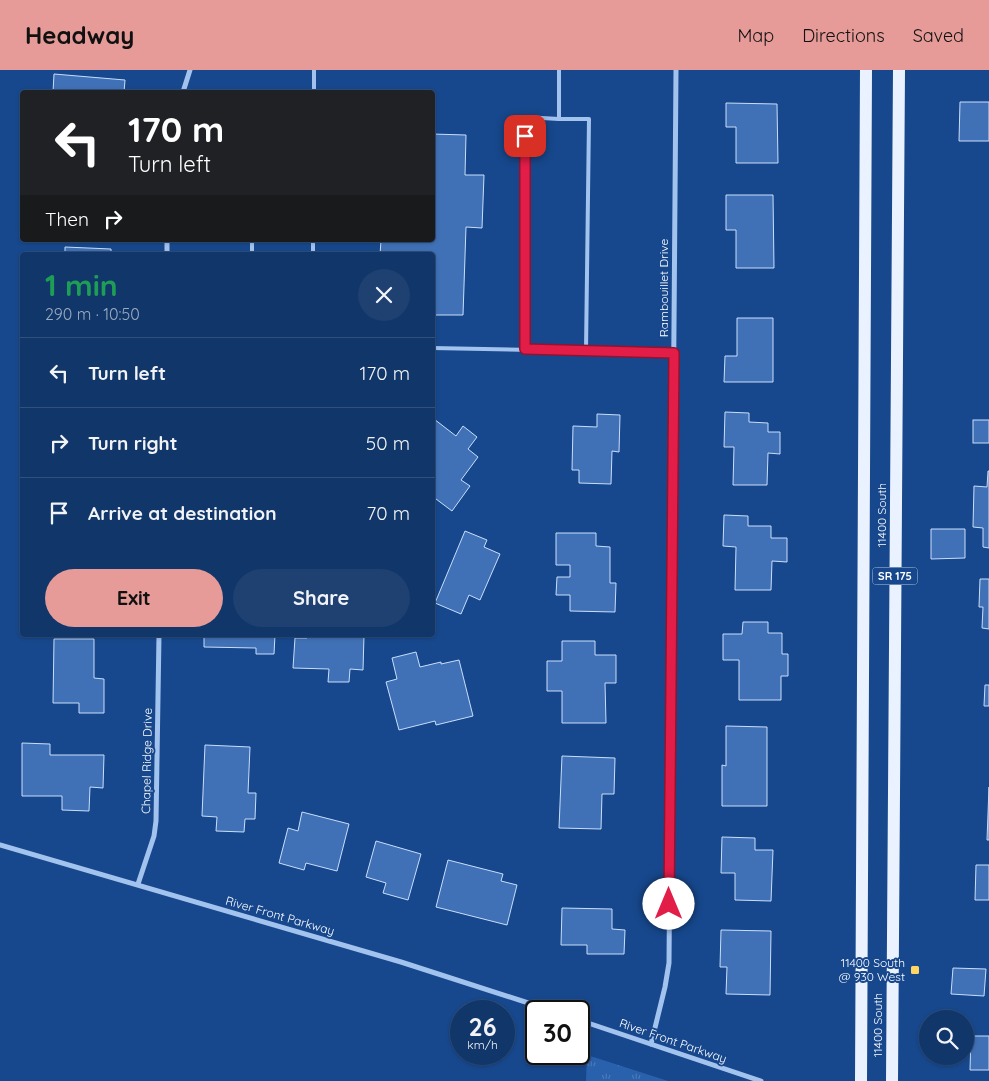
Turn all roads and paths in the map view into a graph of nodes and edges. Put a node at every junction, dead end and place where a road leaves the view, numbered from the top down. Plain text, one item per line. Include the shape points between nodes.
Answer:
1 (190, 70) edge
2 (314, 70) edge
3 (559, 70) edge
4 (676, 70) edge
5 (866, 70) edge
6 (899, 70) edge
7 (184, 90) edge
8 (314, 90) edge
9 (559, 119) junction
10 (435, 348) edge
11 (525, 349) junction
12 (586, 351) junction
13 (674, 353) junction
14 (159, 637) edge
15 (0, 845) edge
16 (138, 884) junction
17 (525, 1002) edge
18 (590, 1024) edge
19 (650, 1044) junction
20 (761, 1081) edge
21 (861, 1081) edge
22 (892, 1081) edge

1 - 7 street
2 - 8 lane
3 - 9 lane
4 - 13 street, Rambouillet Drive
5 - 21 main road, 11400 South / SR 175
6 - 22 main road, 11400 South / SR 175
9 - 11 lane via 525,117
9 - 12 lane via 589,119
10 - 11 lane
11 - 12 lane
12 - 13 lane
13 - 19 street, Rambouillet Drive via 669,963
14 - 16 street, Chapel Ridge Drive via 156,821
15 - 16 street, River Front Parkway
16 - 17 street, River Front Parkway
18 - 19 street, River Front Parkway
19 - 20 street, River Front Parkway

